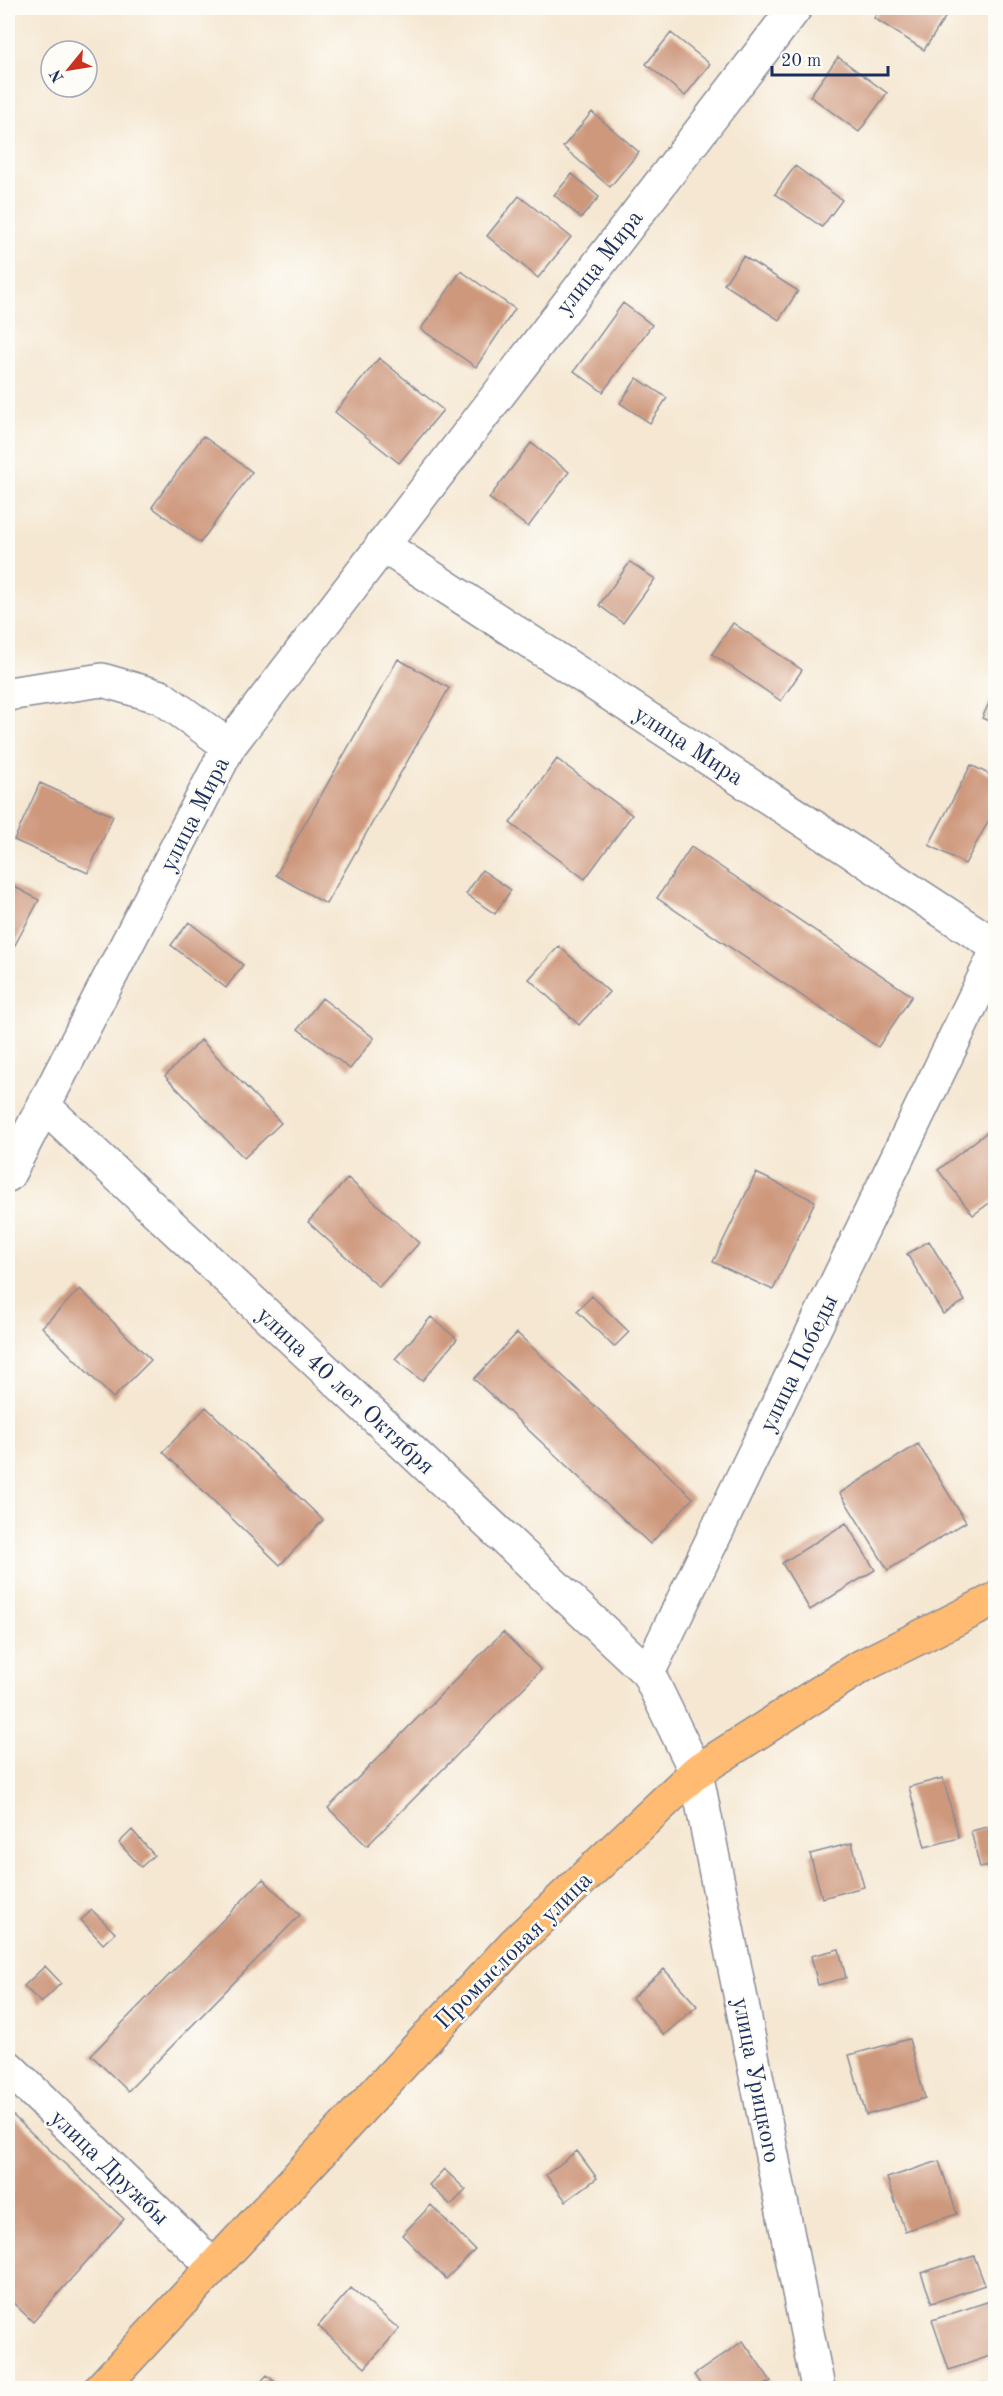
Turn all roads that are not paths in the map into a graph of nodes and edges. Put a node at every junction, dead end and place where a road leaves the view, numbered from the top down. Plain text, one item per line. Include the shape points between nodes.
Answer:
1 (795, 8) edge
2 (382, 545) junction
3 (8, 694) edge
4 (229, 746) junction
5 (996, 946) edge
6 (996, 953) edge
7 (45, 1107) junction
8 (8, 1175) edge
9 (996, 1599) edge
10 (648, 1674) junction
11 (696, 1772) junction
12 (8, 2067) edge
13 (213, 2266) junction
14 (101, 2388) edge
15 (818, 2388) edge

1 - 2 street, улица Мира
2 - 4 street, улица Мира
2 - 5 street, улица Мира
3 - 4 street via 102,680 161,697
4 - 7 street, улица Мира
6 - 10 street, улица Победы
7 - 8 street, улица Мира
7 - 10 street, улица 40 лет Октября
9 - 11 main road, Промысловая улица via 858,1668
10 - 11 street
11 - 13 main road, Промысловая улица via 514,1943
11 - 15 street, улица Урицкого
12 - 13 street, улица Дружбы
13 - 14 main road, Промысловая улица

